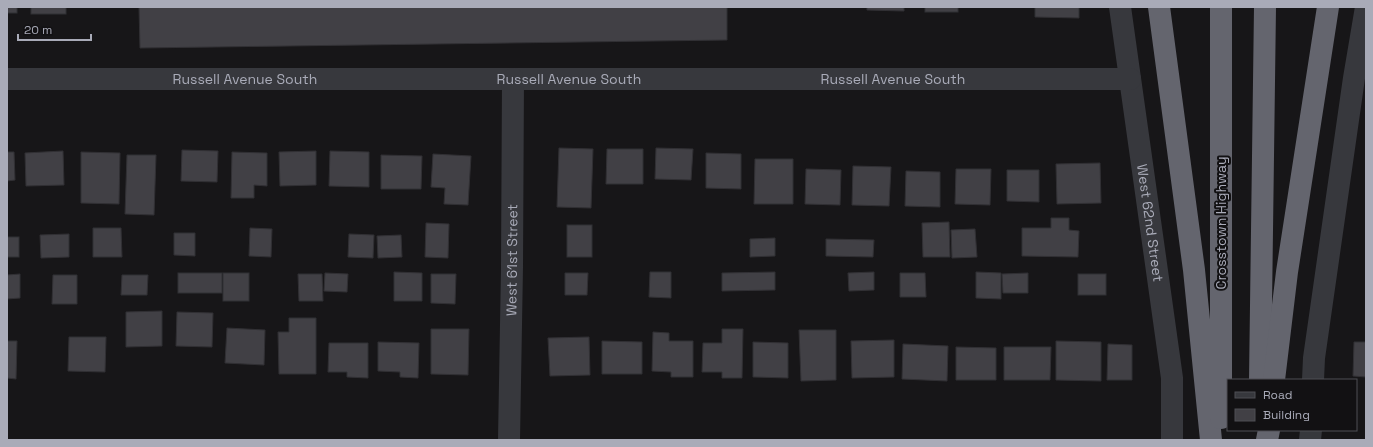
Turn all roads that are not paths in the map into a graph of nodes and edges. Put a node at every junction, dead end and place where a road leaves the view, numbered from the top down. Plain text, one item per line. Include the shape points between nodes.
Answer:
1 (1120, 7) edge
2 (1159, 7) edge
3 (1222, 7) edge
4 (1265, 7) edge
5 (1328, 7) edge
6 (1366, 7) edge
7 (1360, 78) edge
8 (7, 79) edge
9 (513, 79) junction
10 (1130, 79) junction
11 (1260, 379) edge
12 (1274, 379) edge
13 (1313, 379) edge
14 (510, 440) edge
15 (1172, 440) edge
16 (1211, 440) edge
17 (1221, 440) edge

1 - 10 street, West 62nd Street
2 - 16 highway via 1194,270
3 - 17 highway, Crosstown Highway
4 - 11 highway
5 - 12 highway via 1286,272
6 - 7 street
7 - 13 street via 1314,358
8 - 9 street, Russell Avenue South
9 - 10 street, Russell Avenue South
9 - 14 street, West 61st Street
10 - 15 street, West 62nd Street via 1172,378

